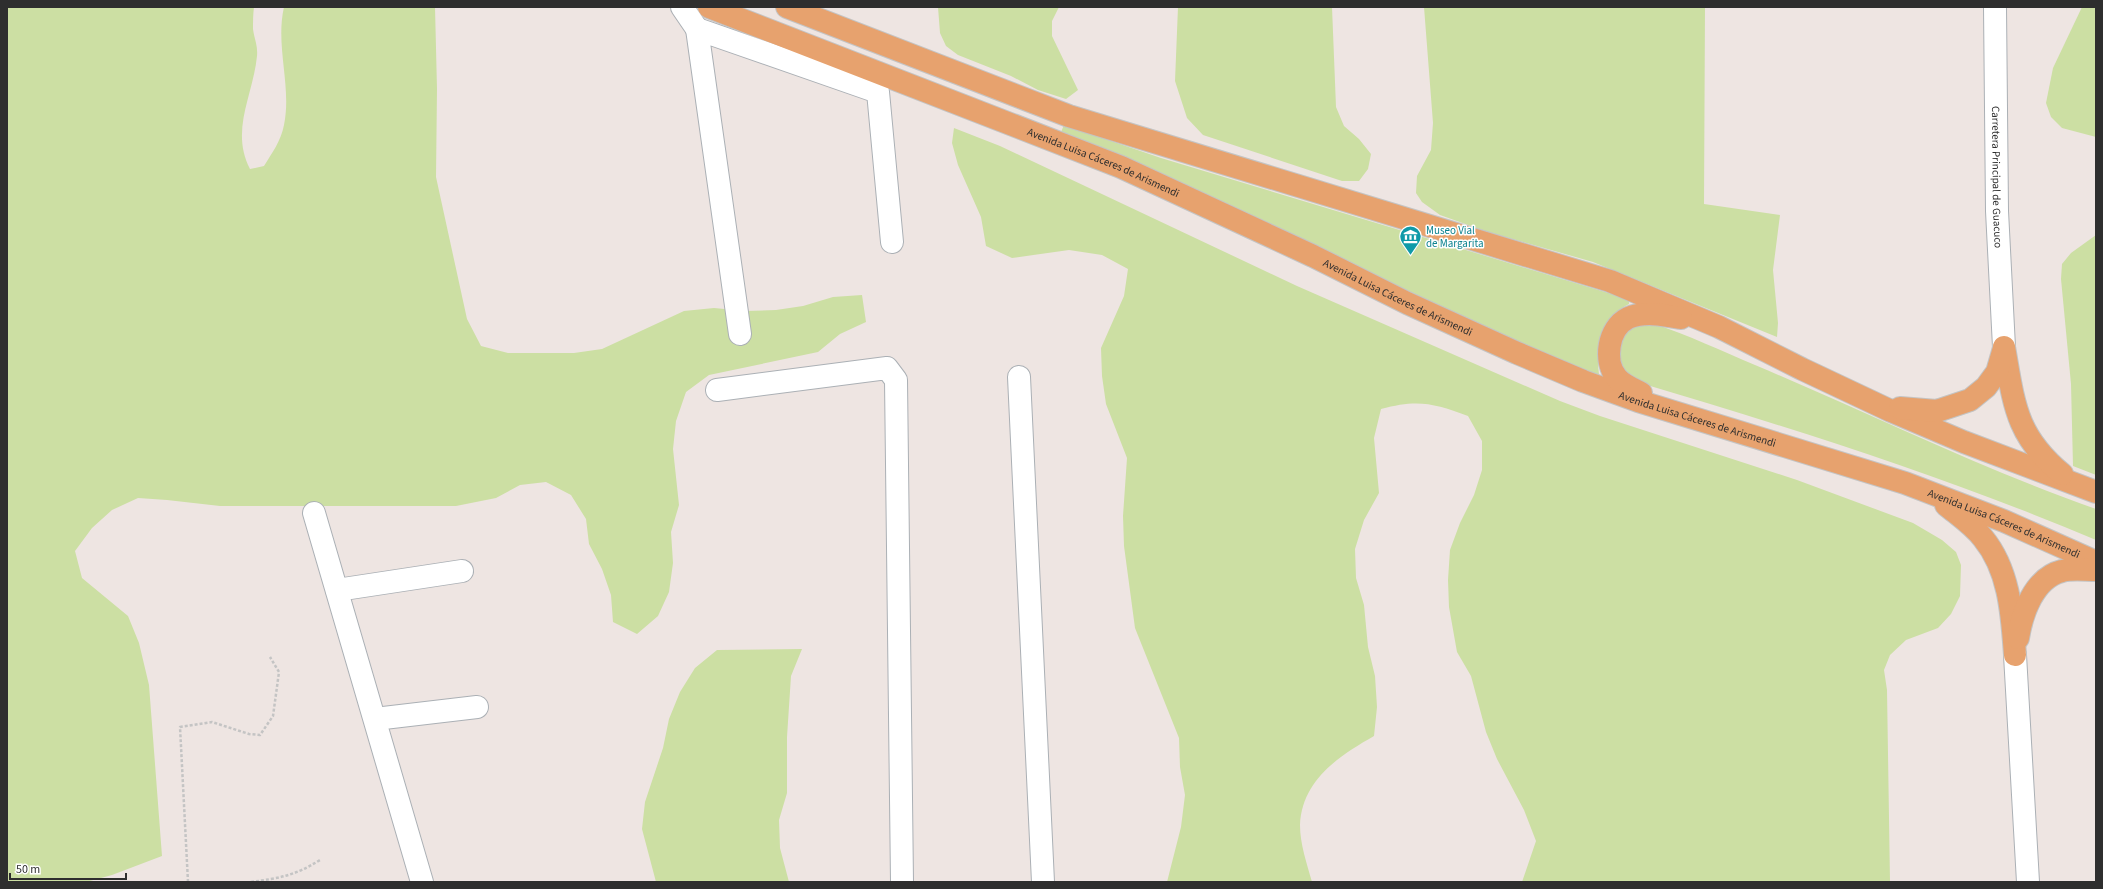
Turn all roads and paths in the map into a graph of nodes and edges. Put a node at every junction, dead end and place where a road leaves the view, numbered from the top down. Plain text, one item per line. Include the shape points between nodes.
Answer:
1 (682, 7) edge
2 (709, 7) edge
3 (786, 7) edge
4 (1995, 7) edge
5 (697, 29) junction
6 (892, 242) dead end
7 (1719, 327) junction
8 (740, 334) dead end
9 (2004, 347) junction
10 (1019, 377) dead end
11 (717, 390) dead end
12 (1880, 406) junction
13 (1693, 418) junction
14 (2071, 483) junction
15 (2096, 492) edge
16 (1935, 495) junction
17 (314, 513) dead end
18 (2096, 562) edge
19 (2096, 570) edge
20 (462, 572) dead end
21 (337, 590) junction
22 (2015, 655) junction
23 (270, 657) dead end
24 (477, 706) dead end
25 (375, 719) junction
26 (320, 860) dead end
27 (188, 882) edge
28 (251, 882) edge
29 (422, 882) edge
30 (902, 882) edge
31 (1043, 882) edge
32 (2028, 882) edge

1 - 5 street
2 - 13 main road, Avenida Luisa Cáceres de Arismendi via 1121,167 1517,353 1631,399
3 - 7 main road via 1069,116 1610,281
4 - 9 street, Carretera Principal de Guacuco via 1997,211
5 - 6 street via 878,92
5 - 8 street
7 - 12 main road
7 - 13 main road via 1662,314 1644,315 1628,318 1617,328 1610,341 1610,367 1618,378 1630,388
9 - 12 main road via 1997,372 1986,387 1970,400 1937,411
9 - 14 main road via 2015,406 2022,425 2032,445 2045,461
10 - 31 street
11 - 30 street via 887,368 896,380
12 - 14 main road
13 - 16 main road, Avenida Luisa Cáceres de Arismendi via 1795,448
14 - 15 main road
16 - 18 main road, Avenida Luisa Cáceres de Arismendi via 2004,521
16 - 22 main road via 1983,537 1996,557 2004,576 2008,596
17 - 21 street
19 - 22 main road via 2062,571 2049,577 2037,588 2020,624
20 - 21 street
21 - 25 street
22 - 32 street
23 - 27 path via 279,672 273,716 260,735 248,734 212,722 180,727
24 - 25 street
25 - 29 street
26 - 28 path via 299,873

